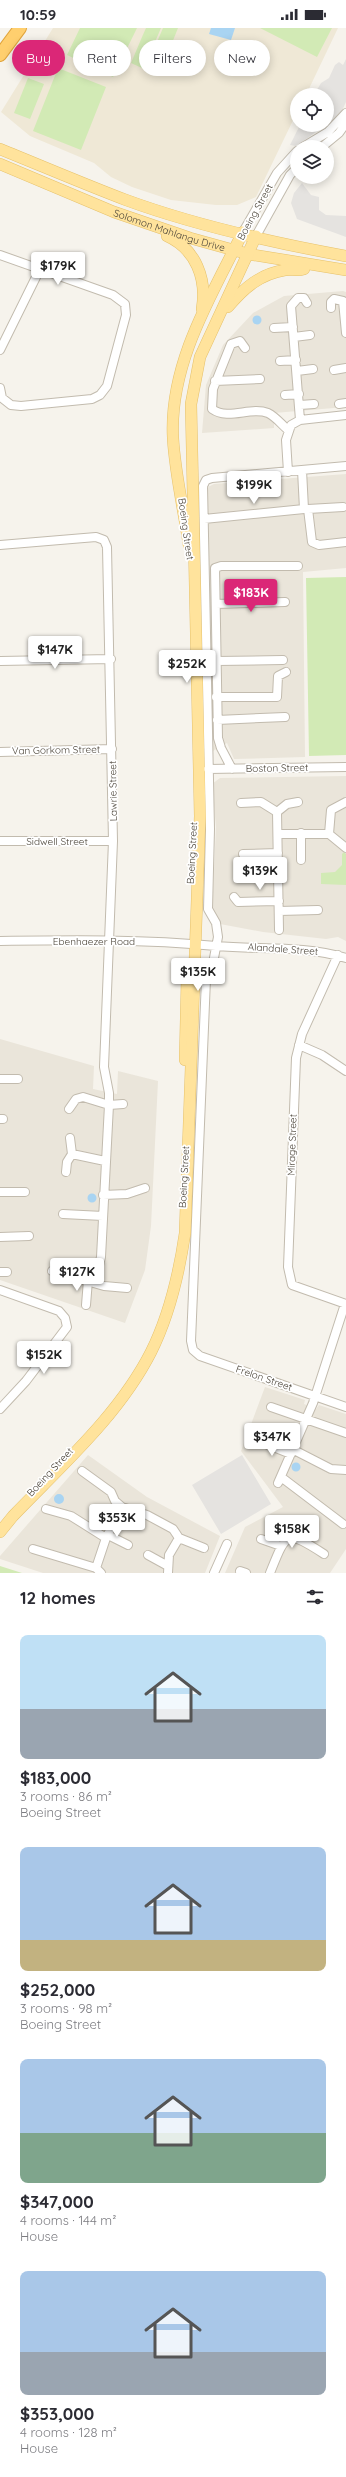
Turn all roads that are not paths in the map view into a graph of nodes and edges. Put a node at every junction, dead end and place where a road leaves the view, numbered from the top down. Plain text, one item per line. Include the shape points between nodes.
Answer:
1 (20, 28) edge
2 (0, 55) edge
3 (346, 113) edge
4 (346, 123) edge
5 (315, 140) edge
6 (330, 140) edge
7 (0, 149) edge
8 (290, 159) edge
9 (0, 164) edge
10 (290, 175) edge
11 (114, 212) junction
12 (243, 232) junction
13 (256, 236) junction
14 (234, 250) junction
15 (248, 254) junction
16 (0, 255) edge
17 (346, 256) edge
18 (319, 266) junction
19 (40, 269) junction
20 (346, 270) edge
21 (307, 303) dead end
22 (331, 308) dead end
23 (222, 310) junction
24 (345, 314) edge
25 (199, 322) junction
26 (292, 326) junction
27 (274, 328) dead end
28 (346, 333) edge
29 (310, 335) dead end
30 (294, 337) junction
31 (246, 348) dead end
32 (0, 350) edge
33 (296, 360) junction
34 (280, 361) dead end
35 (346, 368) edge
36 (313, 369) dead end
37 (334, 370) dead end
38 (297, 371) junction
39 (260, 379) dead end
40 (215, 382) junction
41 (0, 388) edge
42 (299, 394) junction
43 (285, 395) dead end
44 (314, 404) dead end
45 (300, 405) junction
46 (346, 415) edge
47 (300, 420) junction
48 (288, 430) junction
49 (346, 466) edge
50 (302, 470) junction
51 (288, 472) junction
52 (343, 507) dead end
53 (306, 509) junction
54 (204, 519) junction
55 (346, 542) edge
56 (0, 545) edge
57 (298, 566) dead end
58 (285, 602) dead end
59 (216, 604) junction
60 (111, 659) junction
61 (283, 660) dead end
62 (0, 661) edge
63 (216, 661) junction
64 (286, 672) dead end
65 (216, 697) junction
66 (285, 717) dead end
67 (217, 720) junction
68 (112, 749) junction
69 (0, 752) edge
70 (346, 767) edge
71 (208, 769) junction
72 (232, 769) junction
73 (298, 802) dead end
74 (346, 802) edge
75 (241, 803) dead end
76 (278, 812) junction
77 (300, 833) junction
78 (278, 834) junction
79 (329, 834) junction
80 (113, 840) junction
81 (0, 841) edge
82 (346, 848) edge
83 (278, 853) junction
84 (243, 854) dead end
85 (301, 860) dead end
86 (234, 897) dead end
87 (279, 901) junction
88 (318, 910) dead end
89 (279, 911) junction
90 (279, 930) dead end
91 (109, 940) junction
92 (0, 941) edge
93 (191, 942) junction
94 (216, 946) junction
95 (342, 956) edge
96 (299, 1045) junction
97 (346, 1071) edge
98 (0, 1079) edge
99 (18, 1079) dead end
100 (123, 1104) dead end
101 (109, 1105) junction
102 (69, 1109) dead end
103 (70, 1138) dead end
104 (72, 1154) junction
105 (105, 1161) junction
106 (66, 1172) dead end
107 (145, 1188) dead end
108 (0, 1192) edge
109 (25, 1192) dead end
110 (103, 1195) junction
111 (63, 1214) dead end
112 (103, 1216) junction
113 (28, 1236) dead end
114 (0, 1237) edge
115 (52, 1271) dead end
116 (91, 1281) junction
117 (127, 1288) dead end
118 (0, 1290) edge
119 (345, 1304) edge
120 (86, 1305) dead end
121 (191, 1340) joint
122 (315, 1396) junction
123 (271, 1407) dead end
124 (346, 1407) edge
125 (0, 1409) edge
126 (307, 1419) junction
127 (346, 1433) edge
128 (261, 1442) dead end
129 (293, 1452) junction
130 (346, 1470) edge
131 (82, 1471) dead end
132 (122, 1507) junction
133 (46, 1509) dead end
134 (343, 1524) dead end
135 (0, 1528) edge
136 (0, 1532) edge
137 (107, 1536) junction
138 (179, 1538) junction
139 (261, 1539) dead end
140 (227, 1544) dead end
141 (128, 1545) dead end
142 (281, 1546) junction
143 (204, 1548) dead end
144 (33, 1549) dead end
145 (324, 1554) dead end
146 (148, 1556) dead end
147 (168, 1569) edge
148 (99, 1571) edge
149 (214, 1573) edge
150 (270, 1573) edge

1 - 2 highway
3 - 5 street via 328,132
4 - 6 street
7 - 12 main road, Solomon Mahlangu Drive via 127,200 170,214
8 - 12 street, Boeing Street via 277,173
9 - 11 main road, Solomon Mahlangu Drive
10 - 13 street, Boeing Street
11 - 14 main road, Solomon Mahlangu Drive
11 - 25 main road via 174,239 193,257 201,272 204,287
12 - 13 main road, Solomon Mahlangu Drive
12 - 14 main road, Boeing Street
13 - 15 main road, Boeing Street
13 - 17 main road, Solomon Mahlangu Drive
14 - 15 main road, Solomon Mahlangu Drive
14 - 25 main road, Boeing Street
15 - 18 main road, Solomon Mahlangu Drive
15 - 23 main road, Boeing Street
16 - 19 street
18 - 20 main road, Solomon Mahlangu Drive
18 - 23 main road via 301,270 286,269 265,275 250,284
19 - 32 street
19 - 41 street via 113,296 125,304 126,315 107,386 100,395 92,399 14,406 2,398
21 - 26 street via 302,297 291,303
22 - 24 street via 333,300 342,300
23 - 93 main road, Boeing Street via 200,357 190,404 200,769
24 - 28 street
25 - 93 main road, Boeing Street via 188,346 175,393 173,438 190,552 196,774
26 - 27 street
26 - 30 street
29 - 30 street
30 - 33 street
31 - 40 street via 240,341 233,342
33 - 34 street
33 - 38 street
35 - 37 street
36 - 38 street
38 - 42 street
39 - 40 street
40 - 48 street via 212,407 214,410 230,414 265,412 275,417
42 - 43 street
42 - 45 street
44 - 45 street
45 - 47 street
46 - 47 street
47 - 48 street
48 - 51 street
49 - 50 street
50 - 51 street
50 - 53 street
51 - 54 street, Boeing Street via 206,480
52 - 53 street
53 - 54 street
53 - 55 street via 312,542 319,545
54 - 71 street, Boeing Street
56 - 60 street, Lawrie Street via 96,537 106,543
57 - 59 street via 217,566 214,571
58 - 59 street
59 - 63 street
60 - 62 street
60 - 68 street, Lawrie Street
61 - 63 street
63 - 65 street
64 - 65 street via 278,676 277,697
65 - 67 street
66 - 67 street
67 - 72 street via 219,744
68 - 69 street, Van Gorkom Street
68 - 80 street, Lawrie Street
70 - 72 street, Boston Street
71 - 72 street, Boston Street
71 - 94 street, Boeing Street via 208,909 216,926
73 - 76 street via 287,804
74 - 79 street via 331,810
75 - 76 street via 261,802
76 - 78 street
77 - 78 street
77 - 79 street
77 - 85 street
78 - 83 street
79 - 82 street
80 - 81 street, Sidwell Street
80 - 91 street, Lawrie Street
83 - 84 street
83 - 87 street
86 - 87 street via 238,902
87 - 89 street
88 - 89 street
89 - 90 street
91 - 92 street, Ebenhaezer Road
91 - 93 street, Ebenhaezer Road
91 - 101 street, Lawrie Street via 104,1067
93 - 94 street, Alandale Street
93 - 135 main road, Boeing Street via 181,1238 170,1296 155,1334 123,1392
93 - 136 main road, Boeing Street via 186,1233 166,1316 151,1352 108,1416
94 - 95 street, Alandale Street via 280,946
94 - 121 street, Boeing Street via 214,963 206,979
95 - 96 street, Mirage Street
96 - 97 street via 322,1055
96 - 119 street, Mirage Street via 295,1075 289,1275 292,1285
98 - 99 street
100 - 101 street
101 - 102 street via 81,1097 76,1099
101 - 105 street, Lawrie Street
103 - 104 street
104 - 105 street
104 - 106 street via 67,1162
105 - 110 street, Lawrie Street
107 - 110 street via 127,1194
108 - 109 street
110 - 112 street, Lawrie Street
111 - 112 street
112 - 116 street, Lawrie Street via 101,1257
113 - 114 street
115 - 116 street
116 - 117 street via 111,1287
116 - 120 street, Lawrie Street
118 - 125 street via 59,1310 67,1327 26,1381
119 - 122 street
121 - 122 street, Frelon Street via 193,1350 200,1356
122 - 124 street, Frelon Street
122 - 126 street
123 - 126 street
126 - 127 street
126 - 129 street
128 - 129 street
129 - 130 street via 331,1469
129 - 134 street via 280,1480
131 - 132 street via 111,1492 115,1501
132 - 137 street
132 - 138 street via 147,1515 173,1529
133 - 137 street via 71,1516
137 - 141 street
137 - 148 street
138 - 143 street
138 - 147 street via 169,1555
139 - 142 street
140 - 149 street
142 - 145 street via 289,1539 300,1539
142 - 150 street
144 - 148 street
146 - 147 street

